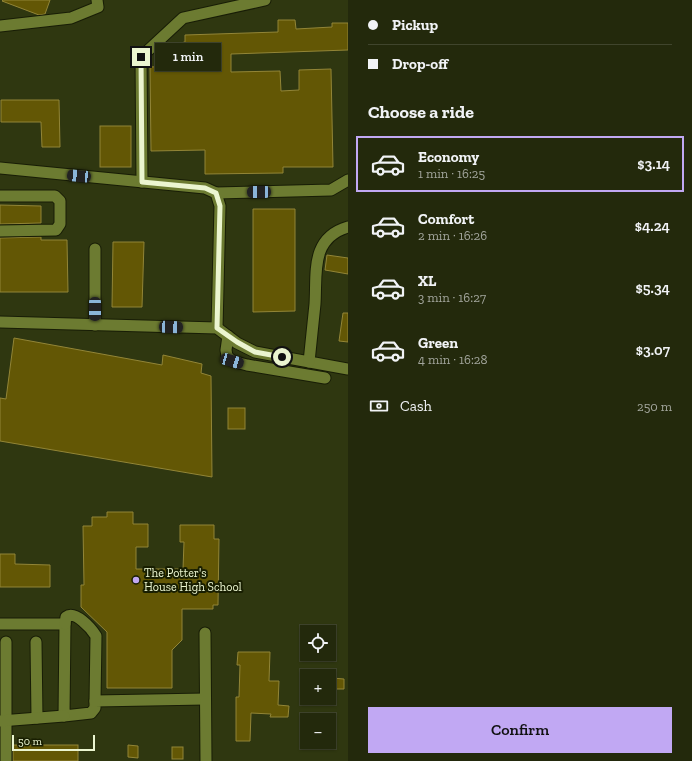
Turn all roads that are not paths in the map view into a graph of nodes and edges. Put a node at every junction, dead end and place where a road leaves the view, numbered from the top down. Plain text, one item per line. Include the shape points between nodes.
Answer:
1 (97, 0) edge
2 (265, 0) edge
3 (0, 26) edge
4 (0, 168) edge
5 (348, 180) edge
6 (142, 182) junction
7 (216, 193) junction
8 (0, 196) edge
9 (348, 227) edge
10 (0, 232) edge
11 (95, 249) dead end
12 (0, 322) edge
13 (95, 325) junction
14 (217, 328) junction
15 (228, 336) junction
16 (309, 362) junction
17 (348, 369) edge
18 (325, 378) dead end
19 (0, 624) edge
20 (65, 624) junction
21 (205, 634) dead end
22 (6, 642) dead end
23 (36, 642) dead end
24 (3, 679) edge
25 (205, 700) junction
26 (95, 701) junction
27 (64, 716) junction
28 (37, 718) junction
29 (3, 721) edge
30 (6, 761) edge
31 (206, 761) edge

1 - 3 street via 98,7 71,18
2 - 6 street via 184,18 141,57
4 - 6 street
5 - 7 street via 331,190
6 - 7 street via 205,188
7 - 14 street via 220,206
8 - 10 street via 55,196 60,201 60,224 56,230
9 - 16 street via 338,230 325,242 318,254
11 - 13 street
12 - 13 street
13 - 14 street
14 - 15 street
15 - 16 street via 255,352
15 - 18 street via 226,350 232,361
16 - 17 street
19 - 20 street
20 - 26 street via 66,617 73,615 83,621 96,636
20 - 27 street
21 - 25 street
22 - 24 street
23 - 28 street
24 - 29 street
25 - 26 street
25 - 31 street
26 - 27 street via 95,708 91,713
27 - 28 street
28 - 29 street
29 - 30 street

